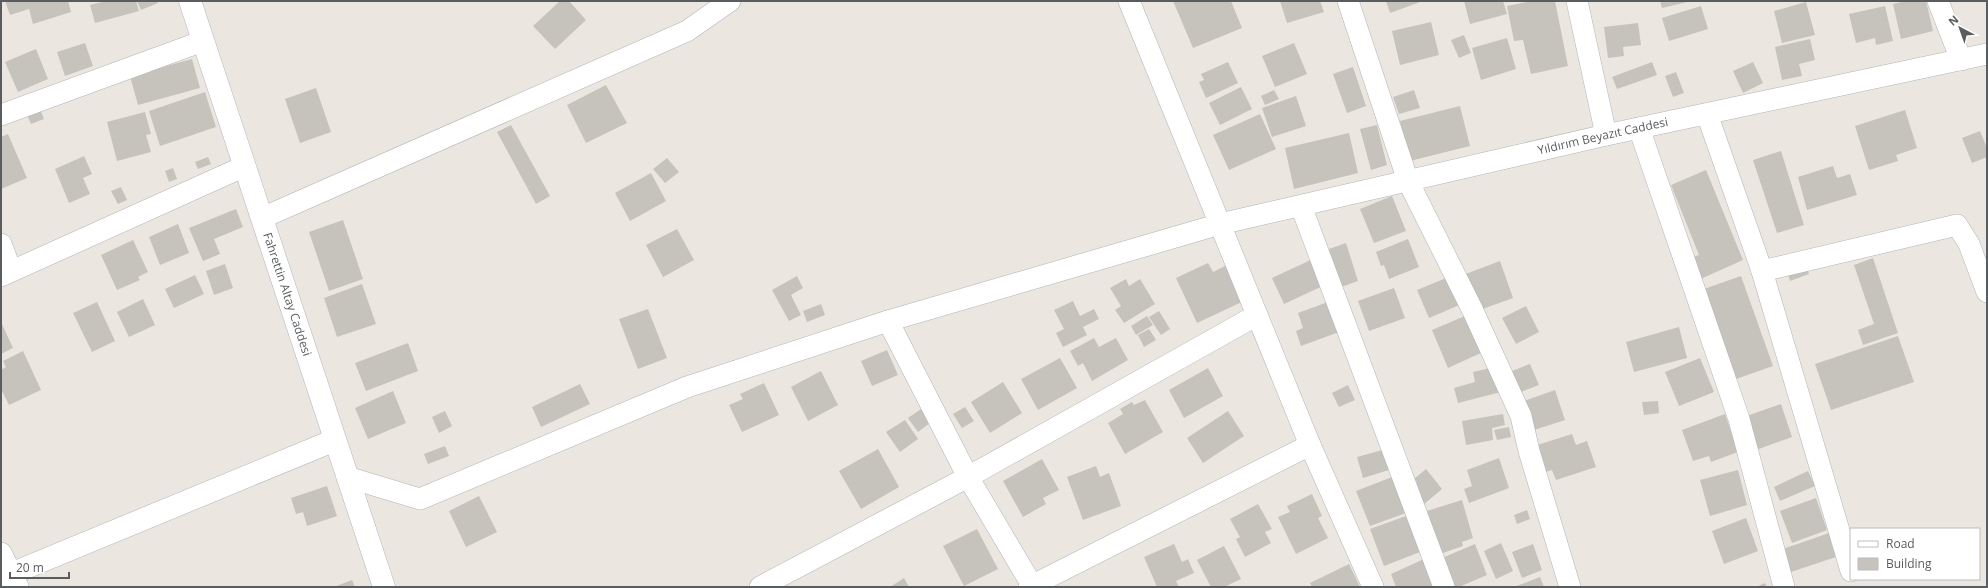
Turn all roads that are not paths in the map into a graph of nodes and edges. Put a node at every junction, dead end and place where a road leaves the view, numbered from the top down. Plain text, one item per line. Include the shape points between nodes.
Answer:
1 (190, 1) edge
2 (730, 1) edge
3 (1129, 1) edge
4 (1348, 1) edge
5 (1577, 1) edge
6 (1938, 1) edge
7 (203, 41) junction
8 (1987, 54) edge
9 (1961, 60) junction
10 (1707, 114) junction
11 (1, 116) edge
12 (1639, 128) junction
13 (1606, 135) junction
14 (245, 166) junction
15 (1408, 181) junction
16 (1301, 206) junction
17 (262, 218) junction
18 (1220, 224) junction
19 (1, 244) edge
20 (1762, 271) junction
21 (6, 273) edge
22 (1987, 292) edge
23 (1257, 315) junction
24 (888, 321) junction
25 (335, 440) junction
26 (1310, 446) junction
27 (347, 477) junction
28 (968, 477) junction
29 (1, 553) edge
30 (1850, 568) edge
31 (10, 580) edge
32 (1031, 586) edge
33 (384, 587) edge
34 (760, 587) edge
35 (1373, 587) edge
36 (1444, 587) edge
37 (1570, 587) edge
38 (1784, 587) edge

1 - 7 street, Fahrettin Altay Caddesi
2 - 17 street via 687,32
3 - 18 street
4 - 15 street
5 - 13 street
6 - 9 street
7 - 11 street
7 - 14 street, Fahrettin Altay Caddesi
8 - 9 street, Yıldırım Beyazıt Caddesi
9 - 10 street, Yıldırım Beyazıt Caddesi
10 - 12 street, Yıldırım Beyazıt Caddesi
10 - 20 street
12 - 13 street, Yıldırım Beyazıt Caddesi
12 - 38 street via 1739,419
13 - 15 street, Yıldırım Beyazıt Caddesi
14 - 17 street, Fahrettin Altay Caddesi
14 - 21 street
15 - 16 street, Yıldırım Beyazıt Caddesi
15 - 37 street via 1473,311 1521,416
16 - 18 street, Yıldırım Beyazıt Caddesi
16 - 36 street
17 - 25 street, Fahrettin Altay Caddesi
18 - 23 street
18 - 24 street, Yıldırım Beyazıt Caddesi
19 - 21 street
20 - 22 street via 1957,225 1969,244
20 - 30 street
23 - 26 street
23 - 28 street
24 - 27 street, Yıldırım Beyazıt Caddesi via 687,387 420,499
24 - 28 street
25 - 27 street, Fahrettin Altay Caddesi
25 - 31 street
26 - 32 street
26 - 35 street
27 - 33 street, Fahrettin Altay Caddesi
28 - 32 street
28 - 34 street
29 - 31 street

